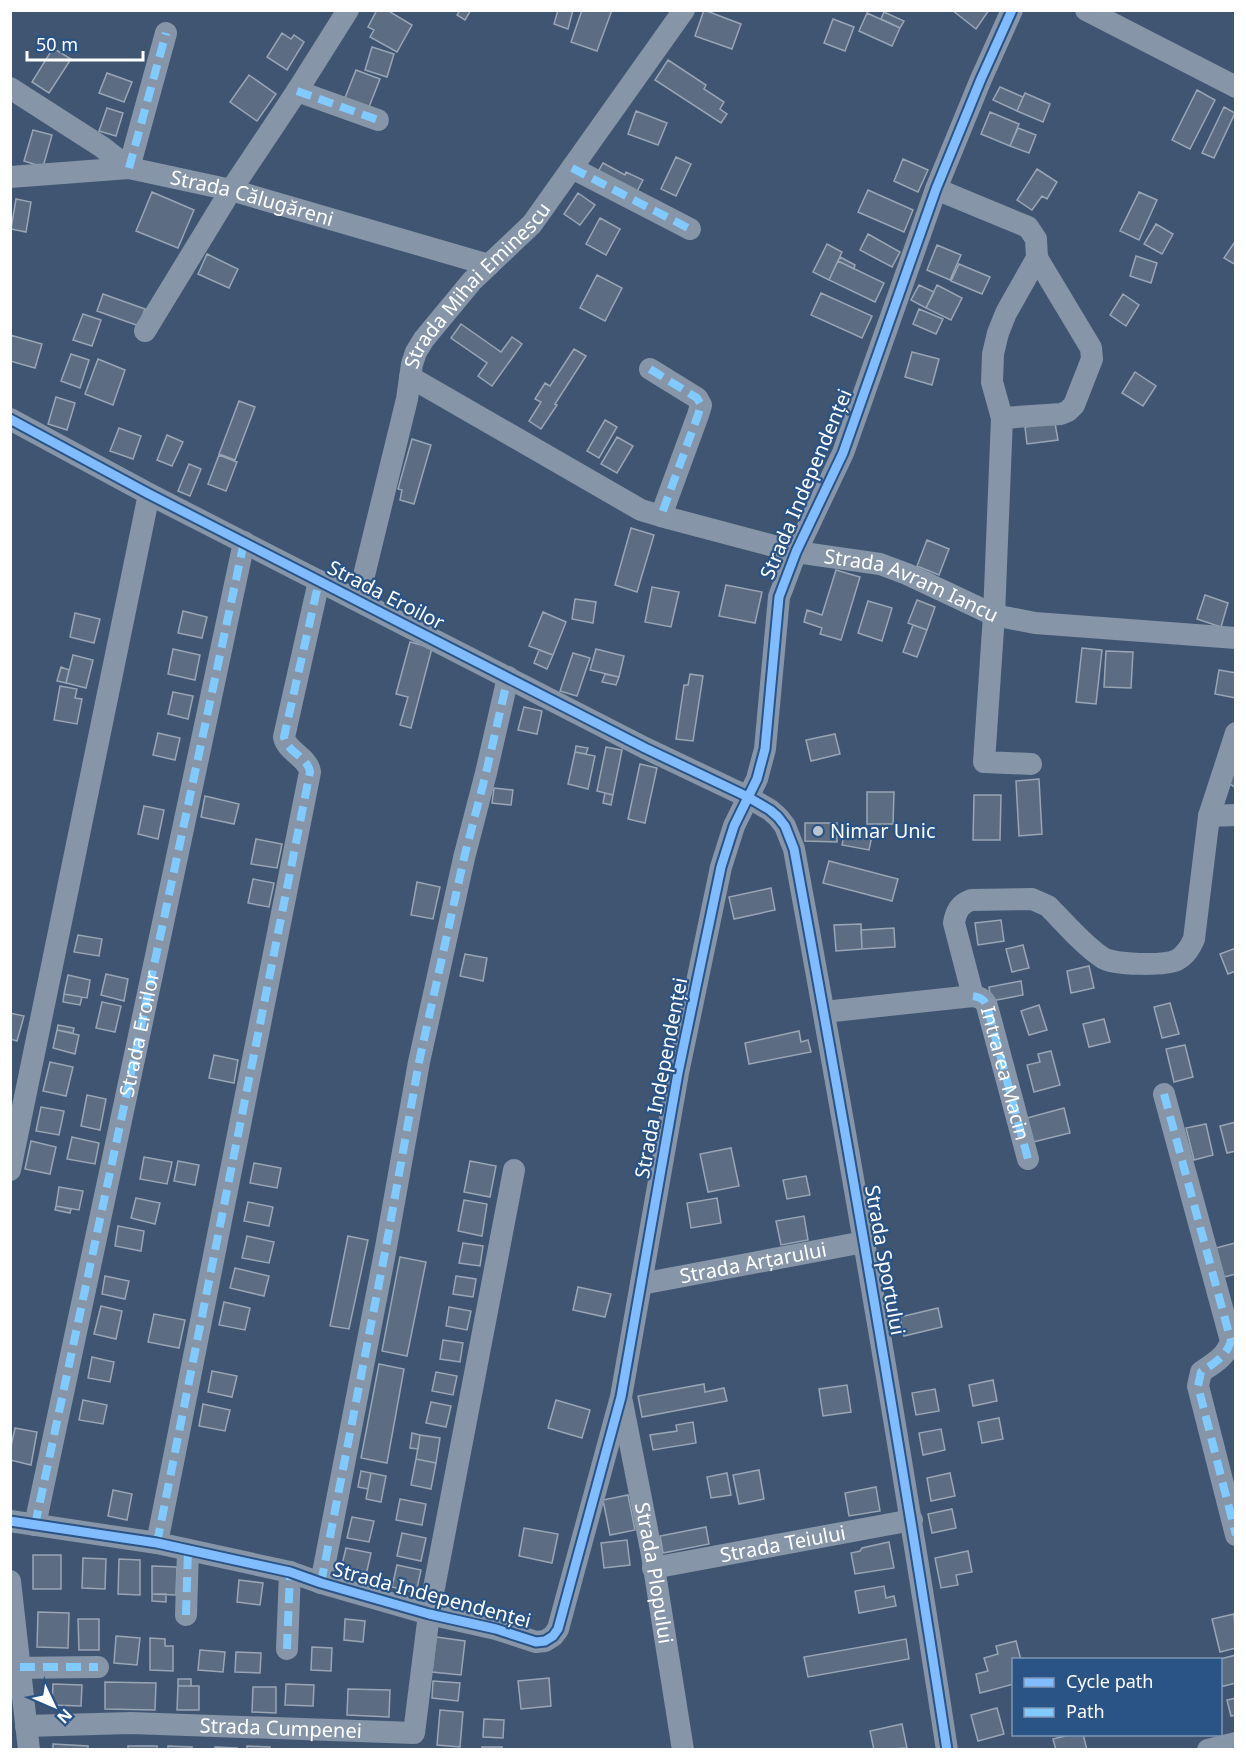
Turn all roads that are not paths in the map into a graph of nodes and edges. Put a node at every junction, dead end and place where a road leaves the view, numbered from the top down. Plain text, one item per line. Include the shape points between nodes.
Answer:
1 (348, 10) edge
2 (1012, 10) edge
3 (1086, 10) edge
4 (679, 12) edge
5 (166, 33) dead end
6 (1236, 87) edge
7 (10, 88) edge
8 (297, 92) junction
9 (378, 120) dead end
10 (129, 168) junction
11 (572, 168) junction
12 (10, 177) edge
13 (936, 189) junction
14 (231, 190) junction
15 (690, 229) dead end
16 (1037, 258) junction
17 (489, 265) junction
18 (145, 330) dead end
19 (650, 369) dead end
20 (411, 377) junction
21 (1002, 418) junction
22 (10, 419) edge
23 (149, 494) junction
24 (660, 516) junction
25 (244, 542) junction
26 (796, 552) junction
27 (319, 581) junction
28 (357, 600) junction
29 (994, 615) junction
30 (1236, 638) edge
31 (508, 677) junction
32 (1236, 733) edge
33 (1031, 764) dead end
34 (748, 797) junction
35 (1236, 815) edge
36 (1209, 816) junction
37 (973, 996) junction
38 (824, 1012) junction
39 (1164, 1094) dead end
40 (1028, 1159) dead end
41 (10, 1170) edge
42 (514, 1170) dead end
43 (864, 1242) junction
44 (641, 1284) junction
45 (621, 1397) junction
46 (912, 1520) junction
47 (10, 1521) edge
48 (35, 1525) junction
49 (1236, 1535) edge
50 (157, 1543) junction
51 (188, 1550) junction
52 (653, 1568) junction
53 (290, 1572) junction
54 (10, 1581) edge
55 (321, 1583) junction
56 (429, 1614) junction
57 (186, 1615) dead end
58 (287, 1649) dead end
59 (98, 1667) dead end
60 (15, 1668) edge
61 (26, 1726) junction
62 (413, 1741) edge
63 (1236, 1743) edge
64 (29, 1749) edge
65 (683, 1749) edge
66 (947, 1749) edge
67 (1208, 1749) edge

1 - 8 street
2 - 13 street, Strada Independenței
3 - 6 street
4 - 11 street, Strada Mihai Eminescu
5 - 10 street
7 - 10 street
8 - 9 street
8 - 14 street
10 - 12 street, Strada Călugăreni
10 - 14 street, Strada Călugăreni
11 - 15 street
11 - 17 street, Strada Mihai Eminescu via 532,224
13 - 16 street via 1028,227 1036,239
13 - 26 street, Strada Independenței via 843,453
14 - 17 street, Strada Călugăreni
14 - 18 street
16 - 21 street via 1006,313 995,344 992,382
16 - 21 street via 1091,348 1092,359 1068,411
17 - 20 street, Strada Mihai Eminescu via 424,339 416,352
19 - 24 street via 698,398 701,405
20 - 24 street, Strada Avram Iancu via 641,510
20 - 28 street, Strada Mihai Eminescu
21 - 29 street
22 - 23 street, Strada Eroilor
23 - 25 street, Strada Eroilor
23 - 41 street
24 - 26 street, Strada Avram Iancu
25 - 27 street, Strada Eroilor
25 - 48 street, Strada Eroilor
26 - 29 street, Strada Avram Iancu via 893,568
26 - 34 street, Strada Independenței via 779,597 765,749
27 - 28 street, Strada Eroilor
27 - 50 street via 284,737 285,744 308,765 310,772
28 - 31 street, Strada Eroilor
29 - 30 street, Strada Avram Iancu via 1035,623
29 - 33 street via 984,762
31 - 34 street, Strada Eroilor
31 - 55 street via 419,1062
32 - 36 street
34 - 38 street, Strada Sportului via 778,817 790,837
34 - 44 street, Strada Independenței via 721,867 678,1073
35 - 36 street
36 - 37 street via 1194,939 1178,959 1168,963 1113,963 1098,955 1040,901 971,900 959,907 954,922
37 - 38 street
37 - 40 street, Intrarea Macin via 980,997 987,1006
38 - 43 street, Strada Sportului
39 - 49 street via 1231,1341 1223,1357 1201,1372 1198,1386
42 - 56 street, Strada Cumpenei
43 - 44 street, Strada Arțarului
43 - 46 street, Strada Sportului
44 - 45 street, Strada Independenței
45 - 52 street, Strada Plopului
45 - 56 street, Strada Independenței via 553,1636 536,1642
46 - 52 street, Strada Teiului
46 - 66 street, Strada Sportului
47 - 48 street, Strada Independenței
48 - 50 street, Strada Independenței
50 - 51 street, Strada Independenței
51 - 53 street, Strada Independenței
51 - 57 street
52 - 65 street, Strada Plopului
53 - 55 street, Strada Independenței
53 - 58 street
54 - 60 street
55 - 56 street, Strada Independenței
56 - 62 street, Strada Cumpenei
59 - 60 street
60 - 61 street
61 - 62 street, Strada Cumpenei via 131,1722
61 - 64 street
63 - 67 street

